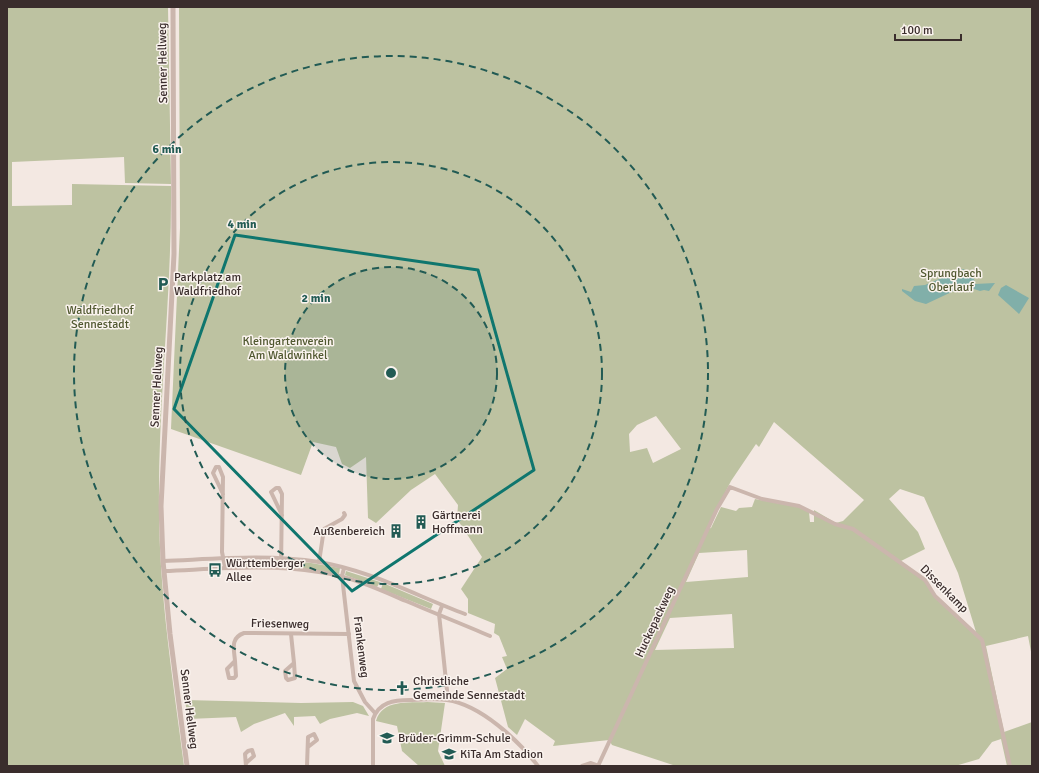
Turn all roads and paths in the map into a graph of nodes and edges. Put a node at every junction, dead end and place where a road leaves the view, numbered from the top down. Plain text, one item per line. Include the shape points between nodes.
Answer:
1 (173, 7) edge
2 (730, 487) joint
3 (223, 494) junction
4 (344, 513) dead end
5 (282, 515) junction
6 (224, 558) junction
7 (281, 559) junction
8 (163, 561) junction
9 (319, 562) junction
10 (225, 567) junction
11 (281, 568) junction
12 (344, 568) junction
13 (164, 571) junction
14 (342, 576) junction
15 (442, 606) junction
16 (439, 614) junction
17 (465, 614) dead end
18 (291, 634) junction
19 (350, 634) junction
20 (490, 636) dead end
21 (235, 661) dead end
22 (294, 663) dead end
23 (448, 700) junction
24 (375, 713) junction
25 (308, 748) dead end
26 (187, 766) edge
27 (308, 766) edge
28 (373, 766) edge
29 (538, 766) edge
30 (582, 766) edge
31 (599, 766) edge
32 (1010, 766) edge

1 - 8 street, Senner Hellweg via 174,239 162,479
2 - 31 street, Huckepackweg via 717,509
2 - 32 street, Dissenkamp via 762,499 799,506 835,524 853,529 925,580 935,596 982,640
3 - 3 street via 222,470 216,467 213,473
3 - 6 street
4 - 9 street via 346,515 342,519 324,529
5 - 5 street via 282,494 279,488 276,488 271,492
5 - 7 street
6 - 7 street
6 - 8 street
6 - 10 street
7 - 9 street
7 - 11 street
8 - 13 street, Senner Hellweg
9 - 12 street
10 - 11 street
10 - 13 street
11 - 14 street
12 - 14 street
12 - 15 street
13 - 26 street, Senner Hellweg
14 - 16 street
14 - 19 street, Frankenweg
15 - 16 street
15 - 17 street
16 - 20 street
16 - 23 street
18 - 19 street, Friesenweg
18 - 21 street, Friesenweg via 239,635 233,643
18 - 22 street
19 - 24 street, Frankenweg via 354,681 365,702
23 - 24 street via 397,700 387,703
23 - 29 street via 472,710 500,727 515,739
24 - 28 street
25 - 27 street
30 - 31 street via 591,763

